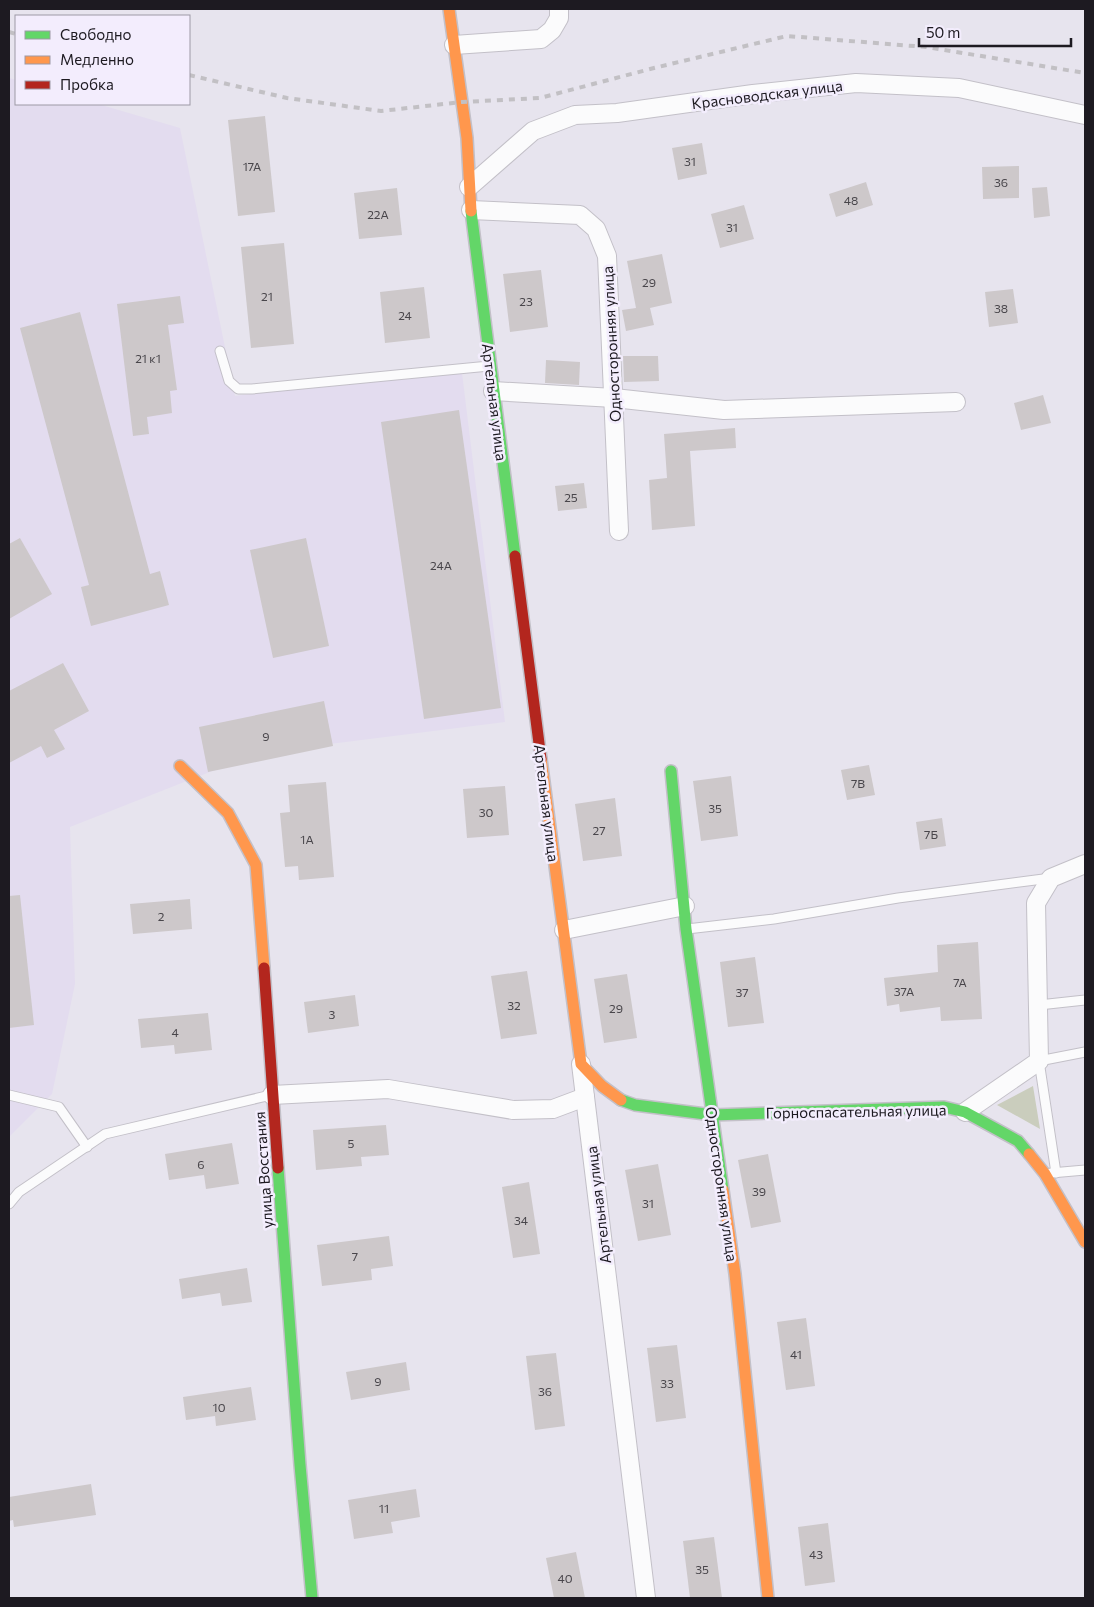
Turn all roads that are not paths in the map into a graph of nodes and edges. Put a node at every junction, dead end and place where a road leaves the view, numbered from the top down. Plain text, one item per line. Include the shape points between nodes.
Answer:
1 (449, 9) edge
2 (559, 9) edge
3 (454, 45) junction
4 (1085, 115) edge
5 (469, 187) junction
6 (471, 210) junction
7 (220, 351) dead end
8 (490, 366) junction
9 (493, 390) junction
10 (614, 398) junction
11 (956, 402) dead end
12 (619, 531) dead end
13 (180, 766) dead end
14 (671, 771) dead end
15 (1085, 864) edge
16 (1051, 878) junction
17 (685, 906) junction
18 (686, 929) junction
19 (564, 930) junction
20 (1085, 1000) edge
21 (1039, 1005) junction
22 (1085, 1052) edge
23 (1039, 1061) junction
24 (581, 1064) junction
25 (9, 1095) edge
26 (272, 1095) junction
27 (585, 1097) junction
28 (964, 1112) junction
29 (713, 1115) junction
30 (87, 1147) junction
31 (1085, 1170) edge
32 (1050, 1173) junction
33 (9, 1204) edge
34 (1085, 1242) edge
35 (312, 1598) edge
36 (646, 1598) edge
37 (768, 1598) edge

1 - 3 street, Артельная улица
2 - 3 street via 559,18 541,40
3 - 5 street, Артельная улица via 467,138
4 - 5 street, Красноводская улица via 960,88 856,83 752,94 617,113 575,115 533,131
5 - 6 street, Артельная улица
6 - 8 street, Артельная улица
6 - 10 street, Односторонняя улица via 580,215 596,229 607,256
7 - 8 lane via 229,381 238,389
8 - 9 street, Артельная улица
9 - 10 street
9 - 19 street, Артельная улица
10 - 11 street via 724,410
10 - 12 street, Односторонняя улица
13 - 26 street, улица Восстания via 228,813 256,865
14 - 17 street, Односторонняя улица
15 - 16 street
16 - 18 lane
16 - 21 street via 1036,903
17 - 18 street, Односторонняя улица
17 - 19 street
18 - 29 street, Односторонняя улица
19 - 24 street, Артельная улица
20 - 21 lane
21 - 23 street
22 - 23 lane
23 - 28 street
23 - 32 lane
24 - 27 street, Артельная улица
24 - 29 street, Горноспасательная улица via 619,1099 635,1105
25 - 30 lane via 59,1108
26 - 27 street via 388,1089 513,1110 552,1109
26 - 30 lane via 105,1134
26 - 35 street, улица Восстания
27 - 36 street, Артельная улица
28 - 29 street, Горноспасательная улица via 944,1107
28 - 32 street, Горноспасательная улица via 1018,1141
29 - 37 street, Односторонняя улица via 735,1274
30 - 33 lane via 19,1192
31 - 32 lane
32 - 34 street, Горноспасательная улица

